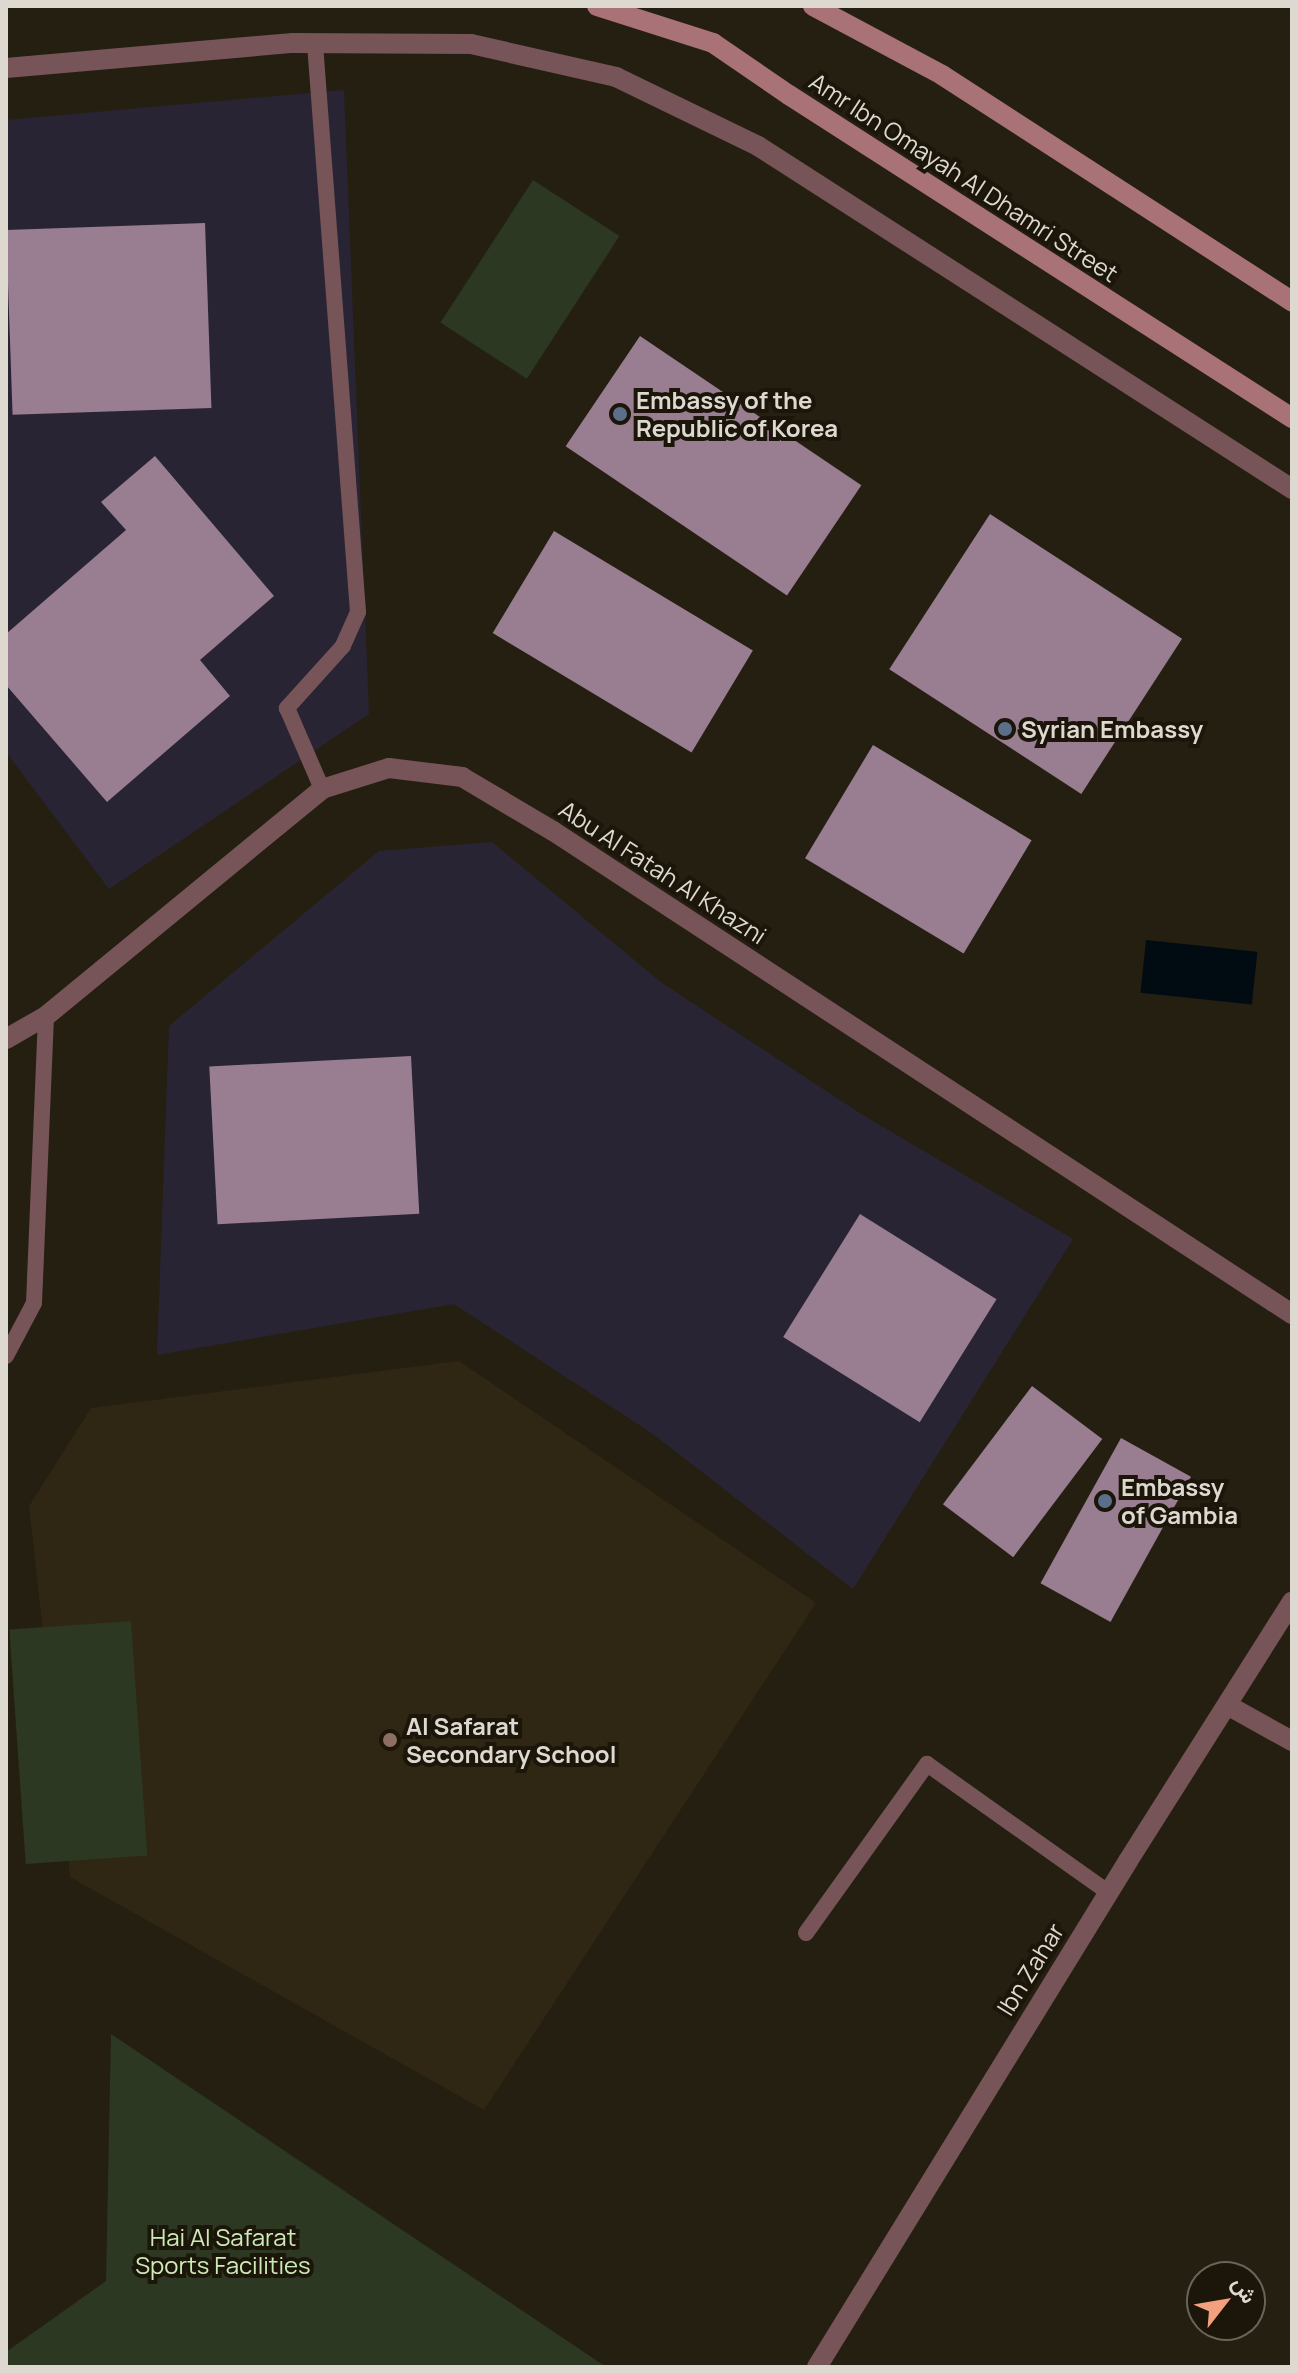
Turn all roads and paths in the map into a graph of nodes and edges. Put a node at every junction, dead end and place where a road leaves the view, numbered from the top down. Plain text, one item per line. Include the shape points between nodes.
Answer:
1 (597, 6) edge
2 (813, 6) edge
3 (315, 44) junction
4 (6, 68) edge
5 (1292, 301) edge
6 (1292, 418) edge
7 (1292, 489) edge
8 (322, 789) junction
9 (46, 1016) junction
10 (6, 1039) edge
11 (1292, 1314) edge
12 (6, 1356) edge
13 (1292, 1602) edge
14 (1229, 1706) junction
15 (1292, 1741) edge
16 (1108, 1892) junction
17 (806, 1933) dead end
18 (817, 2367) edge

1 - 6 street, Amr Ibn Omayah Al Dhamri Street via 713,43
2 - 5 street via 942,75
3 - 4 street
3 - 7 street via 471,44 616,77 758,146
3 - 8 lane via 358,612 343,646 287,708
8 - 9 street, Abu Al Fatah Al Khazni
8 - 11 street, Abu Al Fatah Al Khazni via 389,768 462,777 553,831
9 - 10 street, Abu Al Fatah Al Khazni
9 - 12 lane via 34,1303
13 - 14 street, Ibn Zahar
14 - 15 street
14 - 16 street, Ibn Zahar
16 - 17 lane via 927,1764
16 - 18 street, Ibn Zahar

